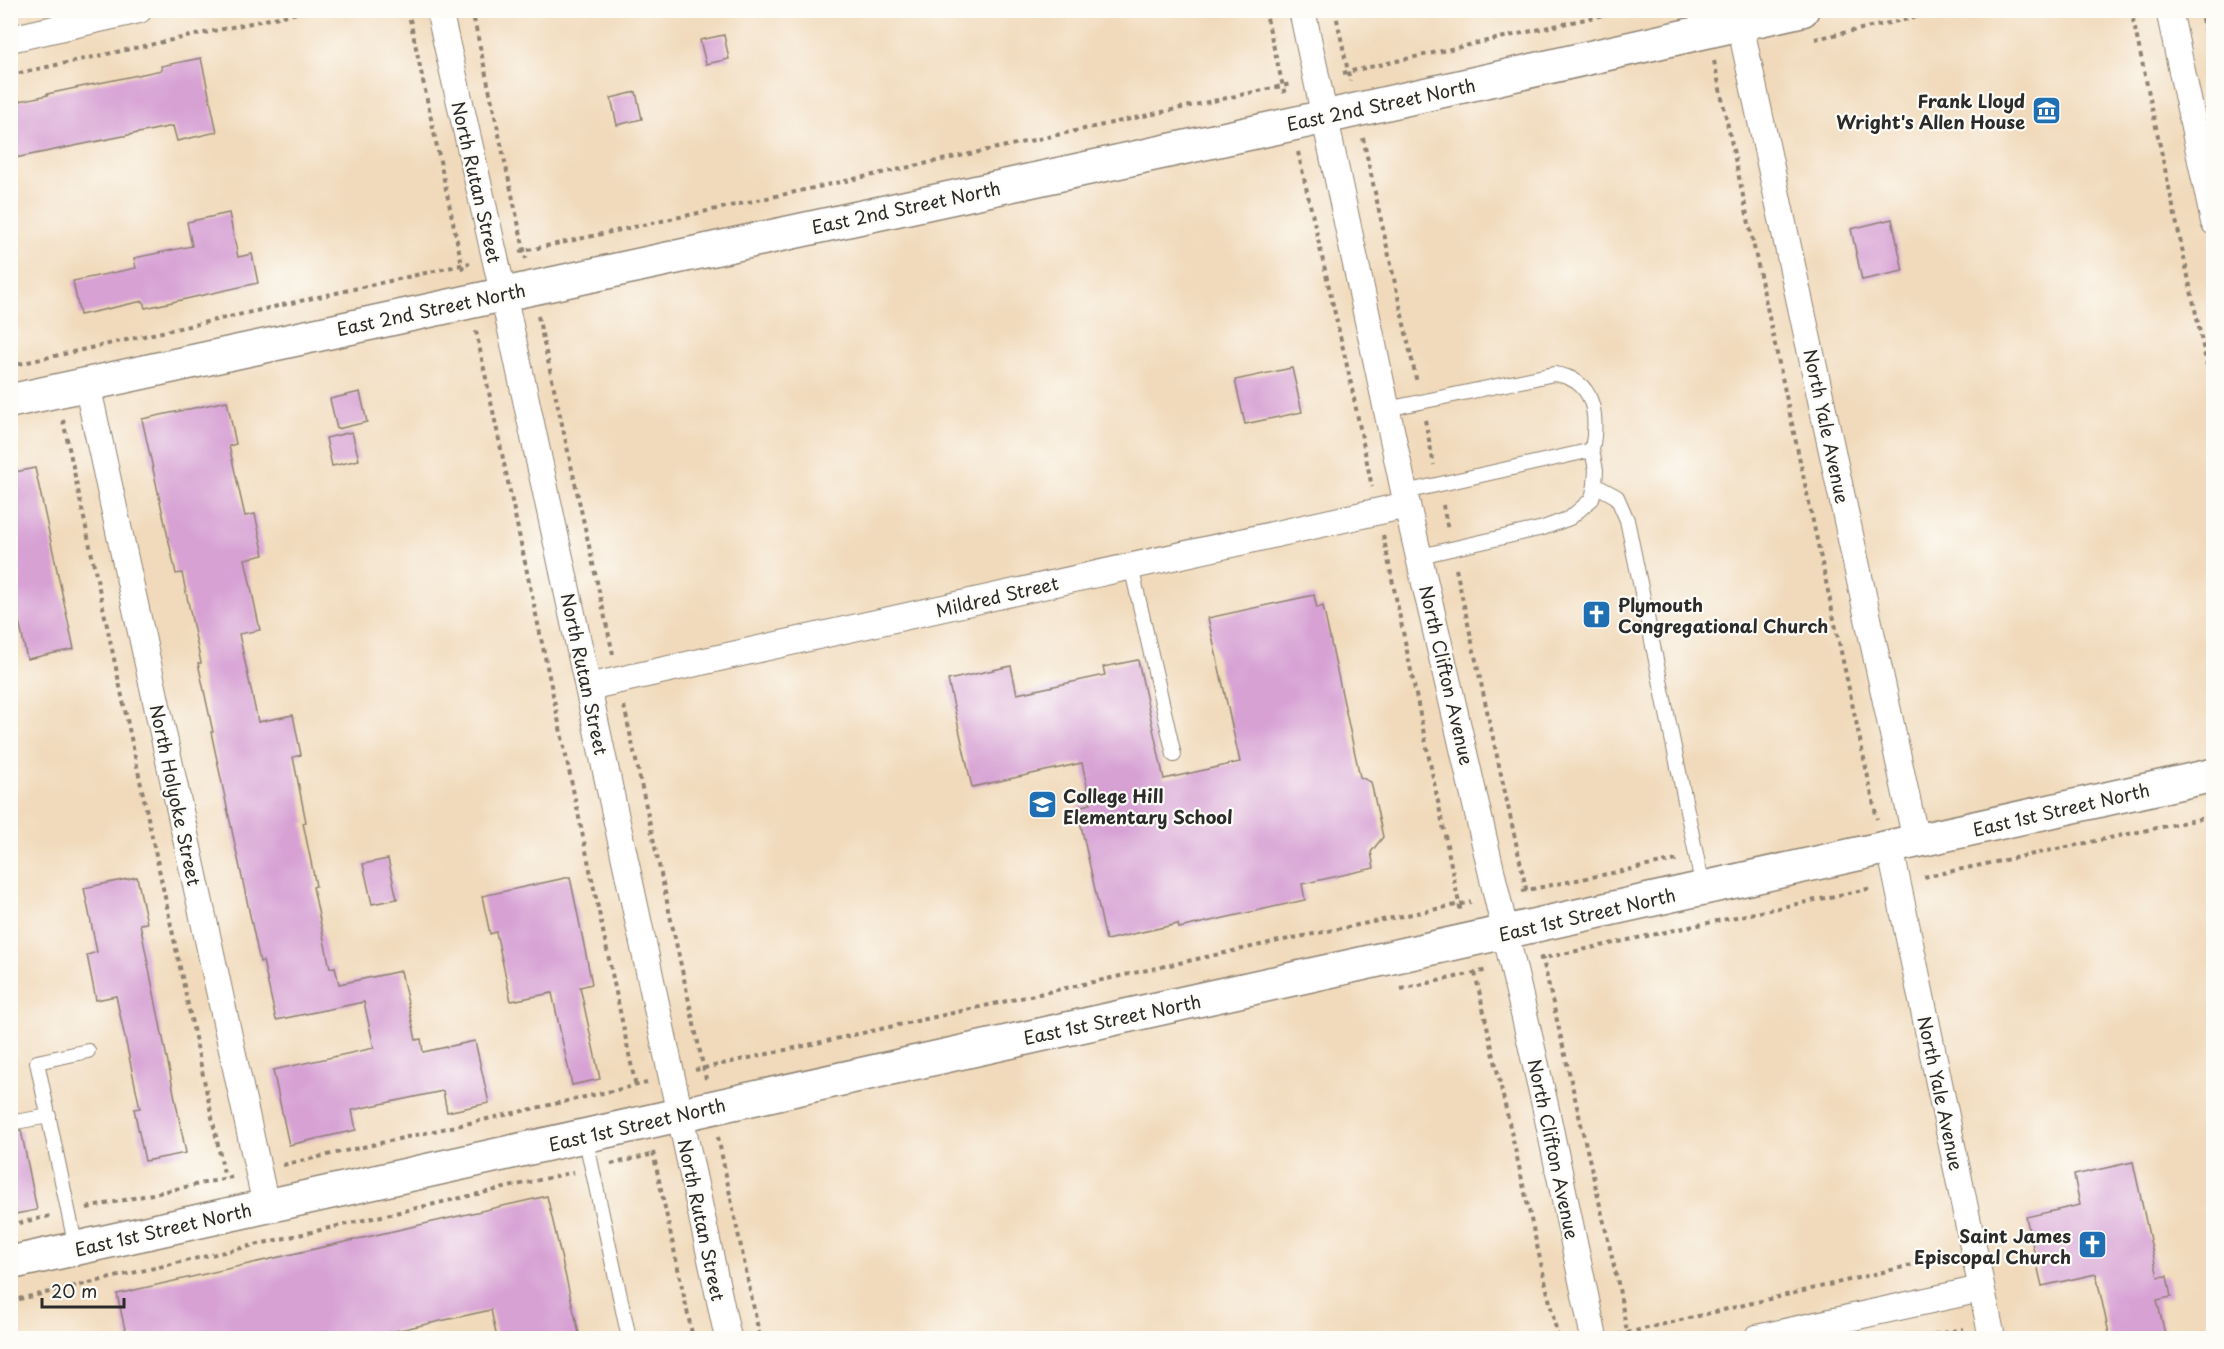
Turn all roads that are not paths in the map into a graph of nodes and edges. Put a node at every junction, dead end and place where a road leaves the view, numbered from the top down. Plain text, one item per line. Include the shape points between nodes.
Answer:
1 (139, 10) edge
2 (439, 10) edge
3 (1302, 10) edge
4 (1802, 10) edge
5 (2169, 10) edge
6 (1738, 17) edge
7 (10, 39) edge
8 (1325, 117) junction
9 (2214, 222) edge
10 (502, 293) junction
11 (87, 384) junction
12 (10, 401) edge
13 (1387, 409) junction
14 (1593, 450) junction
15 (1595, 485) junction
16 (1406, 498) junction
17 (1420, 556) junction
18 (1131, 566) junction
19 (588, 687) junction
20 (1174, 755) dead end
21 (2214, 775) edge
22 (1889, 832) junction
23 (1703, 888) junction
24 (1520, 929) junction
25 (88, 1051) dead end
26 (680, 1114) junction
27 (49, 1116) junction
28 (10, 1123) edge
29 (585, 1136) junction
30 (266, 1206) junction
31 (76, 1248) junction
32 (10, 1263) edge
33 (1970, 1292) junction
34 (1603, 1337) edge
35 (629, 1338) edge
36 (728, 1338) edge
37 (1757, 1338) edge
38 (1992, 1338) edge

1 - 7 street
2 - 10 street, North Rutan Street
3 - 8 street, North Clifton Avenue
4 - 6 street, East 2nd Street North
5 - 9 street
6 - 8 street, East 2nd Street North via 1708,31
6 - 22 street, North Yale Avenue
8 - 10 street, East 2nd Street North
8 - 13 street, North Clifton Avenue
10 - 11 street, East 2nd Street North
10 - 19 street, North Rutan Street
11 - 12 street, East 2nd Street North
11 - 30 street, North Holyoke Street
13 - 14 lane via 1554,374 1566,375 1591,400 1596,417
13 - 16 street, North Clifton Avenue
14 - 15 lane
14 - 16 lane via 1438,484
15 - 17 lane via 1592,499 1570,518 1543,528
15 - 23 lane via 1617,497 1627,520
16 - 17 street, North Clifton Avenue
16 - 18 street, Mildred Street via 1378,512
17 - 24 street, North Clifton Avenue via 1497,896
18 - 19 street, Mildred Street
18 - 20 lane
19 - 26 street, North Rutan Street
21 - 22 street, East 1st Street North
22 - 23 street, East 1st Street North
22 - 33 street, North Yale Avenue
23 - 24 street, East 1st Street North
24 - 26 street, East 1st Street North
24 - 34 street, North Clifton Avenue via 1513,964
25 - 27 lane via 37,1062
26 - 29 street, East 1st Street North
26 - 36 street, North Rutan Street
27 - 28 lane
27 - 31 lane
29 - 30 street, East 1st Street North
29 - 35 lane
30 - 31 street, East 1st Street North
31 - 32 street, East 1st Street North
33 - 37 street
33 - 38 street, North Yale Avenue

